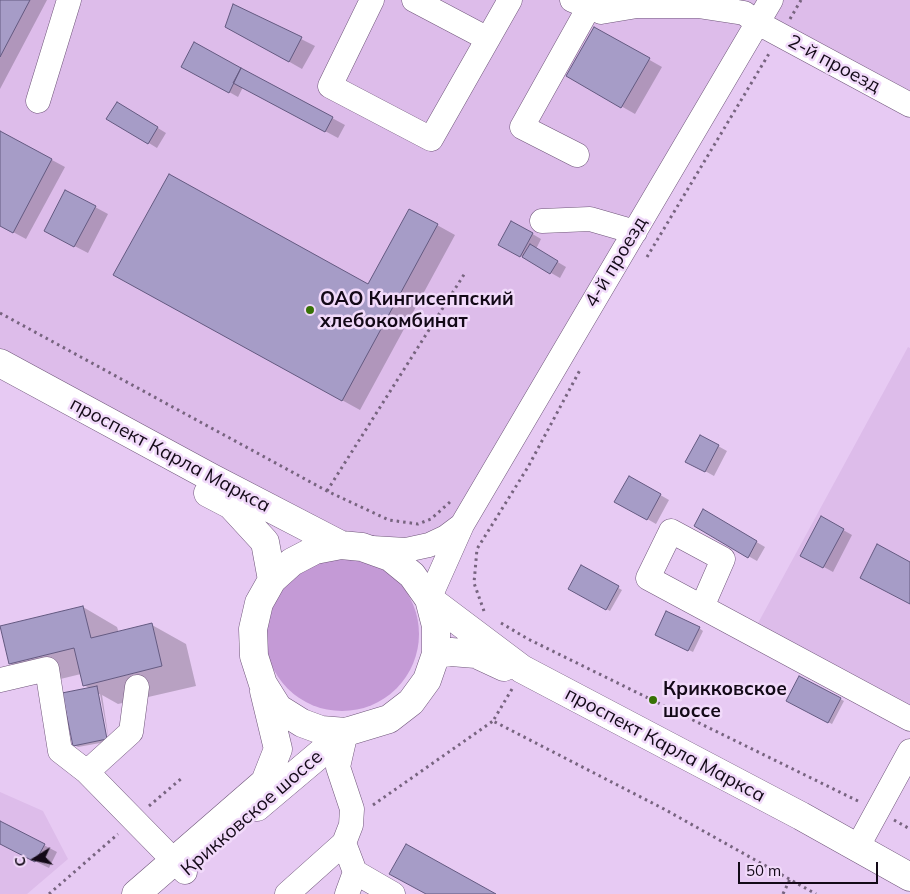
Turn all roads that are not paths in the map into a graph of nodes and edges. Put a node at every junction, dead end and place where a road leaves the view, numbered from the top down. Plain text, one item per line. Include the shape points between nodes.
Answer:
1 (69, 0) edge
2 (372, 0) edge
3 (414, 0) edge
4 (510, 0) edge
5 (771, 0) edge
6 (581, 4) edge
7 (758, 23) junction
8 (488, 38) junction
9 (38, 101) dead end
10 (910, 105) edge
11 (577, 155) dead end
12 (542, 221) dead end
13 (635, 232) junction
14 (0, 363) edge
15 (0, 382) edge
16 (462, 525) junction
17 (352, 546) junction
18 (272, 580) junction
19 (429, 599) junction
20 (702, 607) dead end
21 (436, 654) junction
22 (0, 680) edge
23 (262, 684) junction
24 (137, 687) dead end
25 (910, 719) edge
26 (346, 732) junction
27 (910, 751) edge
28 (87, 772) junction
29 (347, 832) junction
30 (857, 848) junction
31 (180, 866) junction
32 (910, 878) edge
33 (351, 883) edge
34 (910, 885) edge
35 (136, 894) edge
36 (159, 894) edge
37 (286, 894) edge
38 (393, 894) edge

1 - 9 street
2 - 8 street via 330,86 430,139
3 - 8 street
4 - 8 street
5 - 7 street, 4-й проезд
6 - 7 street, 2-й проезд via 601,12 637,6 698,6 744,13
6 - 11 street via 522,127
7 - 10 street, 2-й проезд
7 - 13 street, 4-й проезд
12 - 13 street via 590,219
13 - 16 street, 4-й проезд
14 - 17 main road, проспект Карла Маркса via 212,478
15 - 18 main road via 231,505 265,542
16 - 17 street, 4-й проезд via 430,545 406,550
16 - 19 street, 4-й проезд
17 - 18 main road, проспект Карла Маркса via 315,550 292,562
17 - 19 main road, проспект Карла Маркса via 390,557 412,575
18 - 23 main road, проспект Карла Маркса via 259,603 253,629 254,656
19 - 21 main road, проспект Карла Маркса via 436,626
19 - 30 main road, проспект Карла Маркса via 522,669
20 - 25 street
21 - 26 main road, проспект Карла Маркса via 427,680 411,702 389,719
21 - 34 main road via 476,654
22 - 28 street via 47,670 60,751
23 - 26 main road, проспект Карла Маркса via 278,708 302,723 322,730
23 - 31 main road via 278,749 265,782
24 - 28 street via 131,732
26 - 29 street via 338,767 352,809
26 - 31 main road, Крикковское шоссе
27 - 30 street
28 - 31 street
29 - 33 street
29 - 37 street
30 - 32 main road, проспект Карла Маркса
31 - 35 main road
31 - 36 main road, Крикковское шоссе
33 - 38 street

